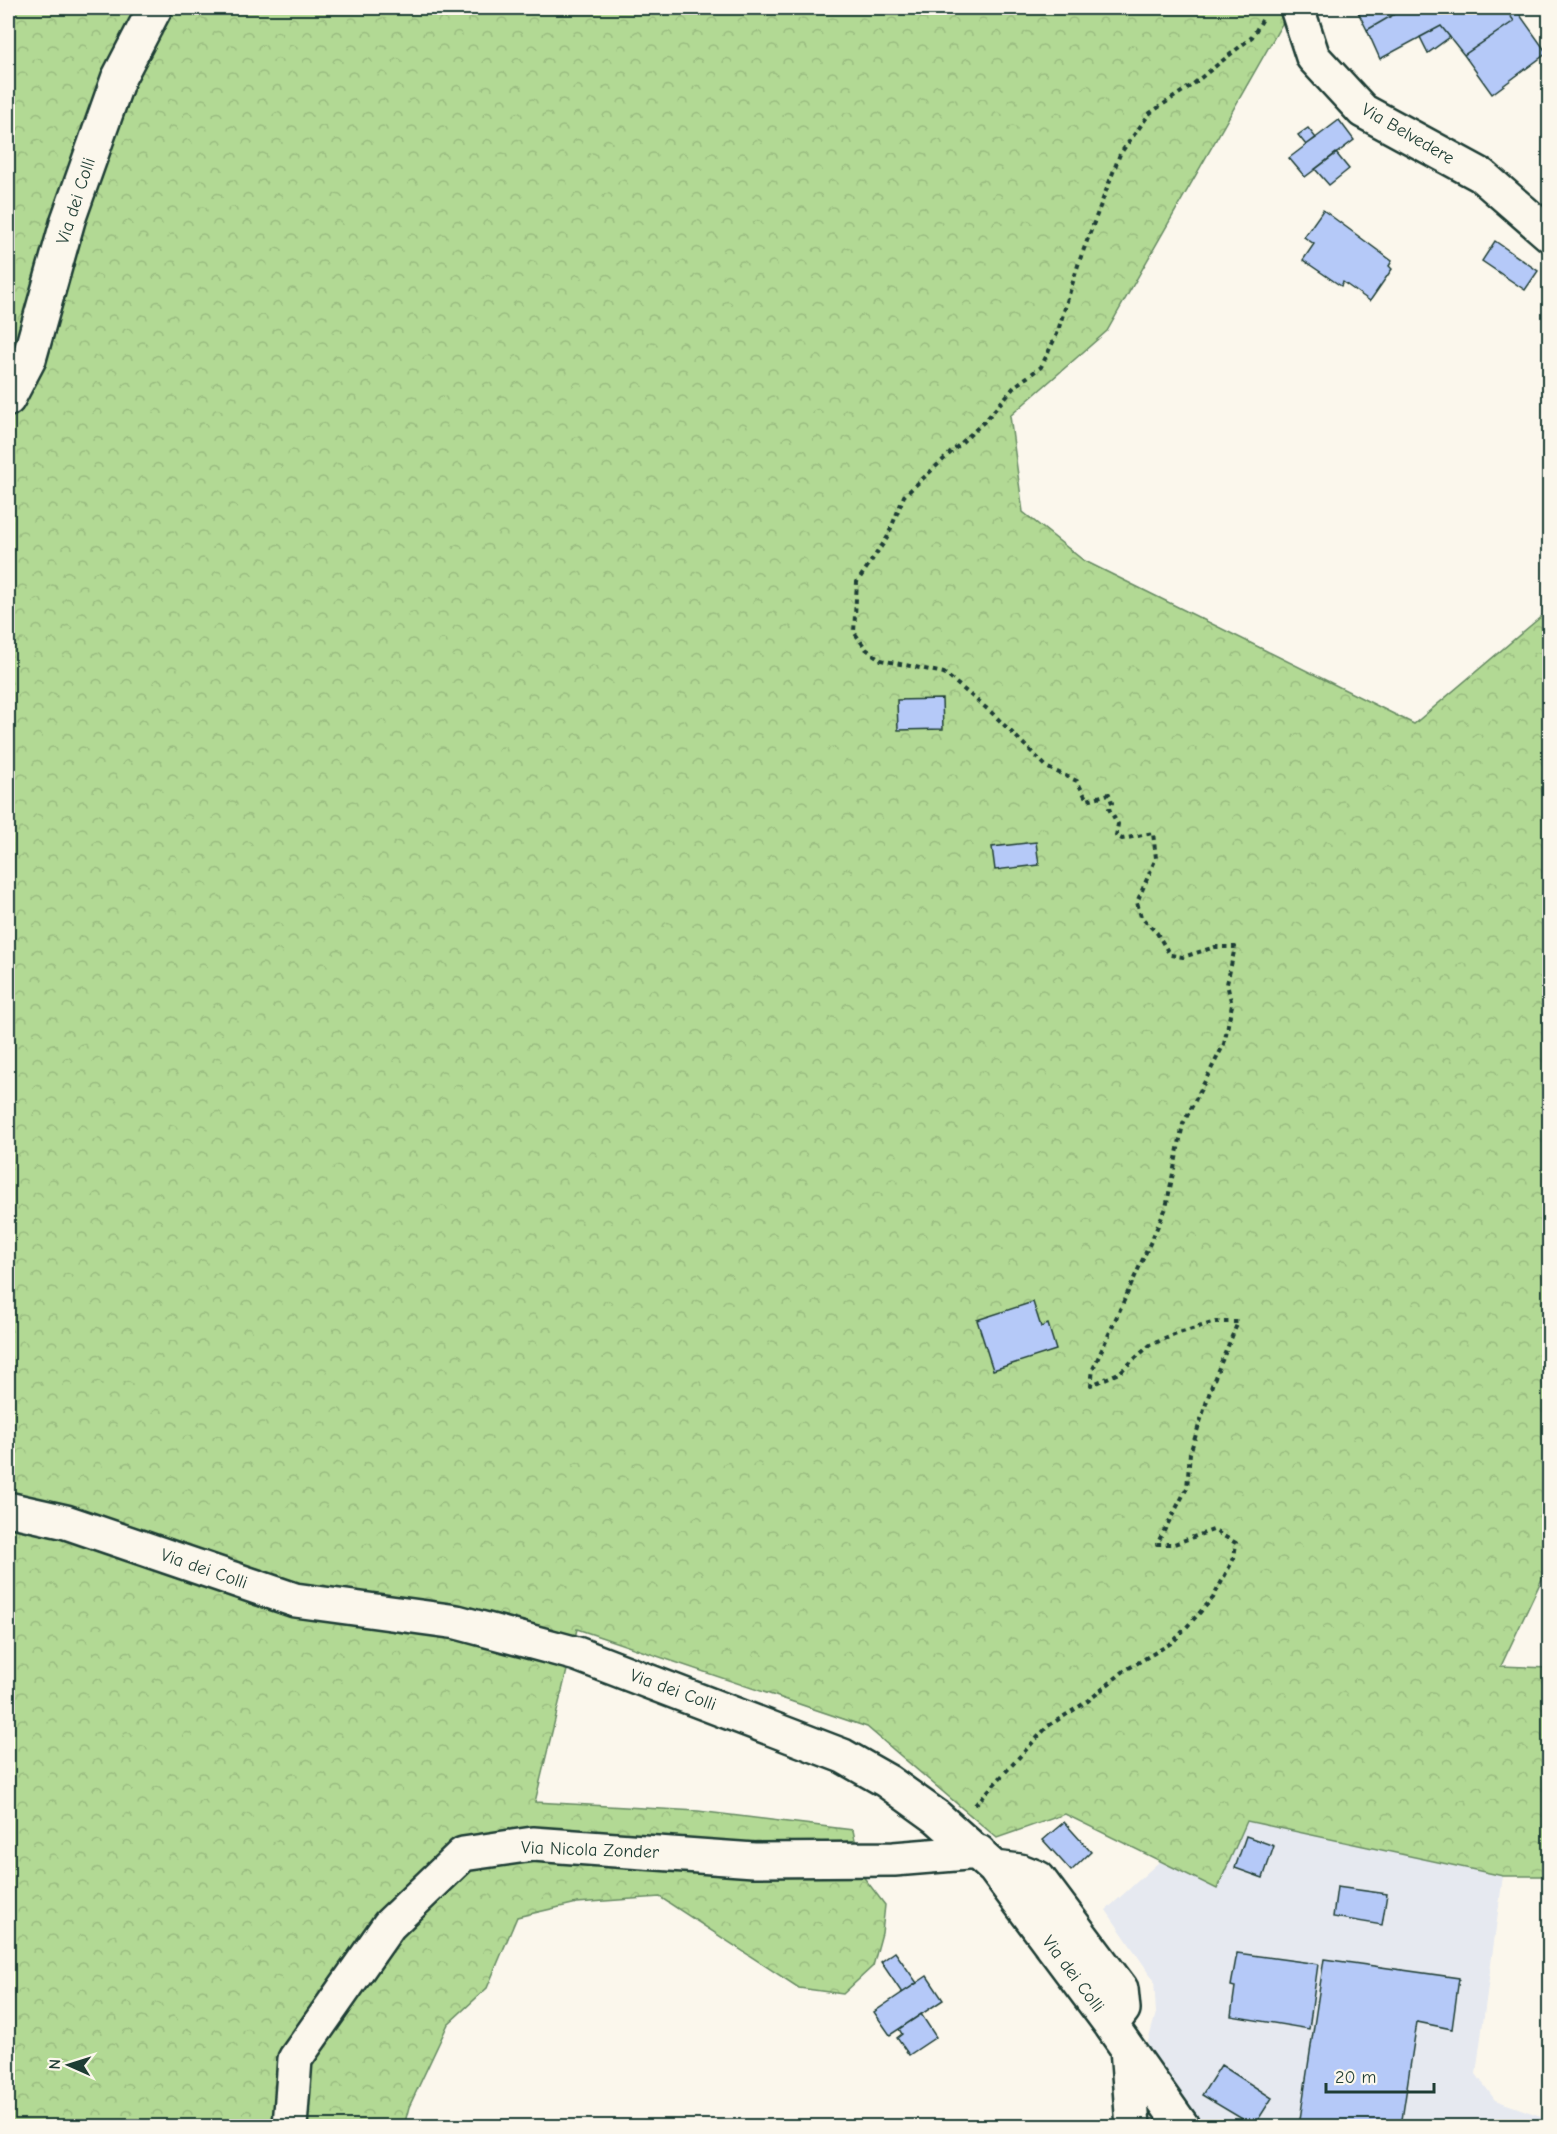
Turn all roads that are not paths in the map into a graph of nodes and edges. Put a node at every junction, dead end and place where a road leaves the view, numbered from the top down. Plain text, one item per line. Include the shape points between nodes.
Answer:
1 (155, 8) edge
2 (1297, 8) edge
3 (1550, 235) edge
4 (8, 399) edge
5 (8, 1509) edge
6 (976, 1851) junction
7 (1119, 2036) junction
8 (290, 2127) edge
9 (1133, 2127) edge
10 (1182, 2127) edge

1 - 4 street, Via dei Colli via 118,79 68,220 29,358
2 - 3 street, Via Belvedere via 1313,57 1363,111 1481,176
5 - 6 street, Via dei Colli via 66,1522 295,1600 457,1622 578,1654 843,1756 887,1781
6 - 7 street, Via dei Colli
6 - 8 street, Via Nicola Zonder via 894,1858 754,1860 533,1844 463,1854 389,1925 295,2059
7 - 9 street
7 - 10 street, Via dei Colli

